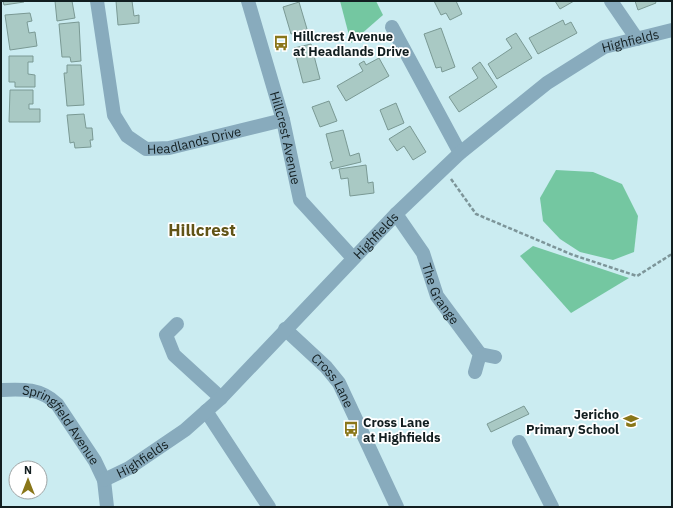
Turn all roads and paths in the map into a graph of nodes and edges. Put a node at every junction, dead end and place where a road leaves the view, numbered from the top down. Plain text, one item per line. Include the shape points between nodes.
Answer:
1 (97, 1) edge
2 (248, 1) edge
3 (611, 1) edge
4 (392, 27) dead end
5 (672, 30) edge
6 (637, 39) junction
7 (283, 120) junction
8 (460, 153) junction
9 (444, 169) junction
10 (396, 214) junction
11 (672, 254) edge
12 (353, 258) junction
13 (177, 324) dead end
14 (285, 329) junction
15 (480, 354) junction
16 (495, 357) dead end
17 (475, 372) dead end
18 (1, 390) edge
19 (221, 398) junction
20 (206, 411) junction
21 (520, 442) dead end
22 (104, 480) junction
23 (106, 507) edge
24 (269, 507) edge
25 (397, 507) edge
26 (552, 507) edge

1 - 7 street, Headlands Drive via 114,114 127,136 146,149 169,148
2 - 7 street, Hillcrest Avenue
3 - 6 street
4 - 8 street
5 - 6 street, Highfields
6 - 8 street, Highfields via 604,47 547,83
7 - 12 street, Hillcrest Avenue via 300,200
8 - 9 street, Highfields
9 - 10 street, Highfields
9 - 11 path via 476,214 573,254 637,276
10 - 12 street, Highfields
10 - 15 street, The Grange via 423,253 437,296
12 - 14 street, Highfields
13 - 19 street via 166,335 174,355
14 - 19 street, Highfields
14 - 25 street, Cross Lane via 326,367 339,383 350,401
15 - 16 street
15 - 17 street
18 - 22 street, Springfield Avenue via 27,389 42,393 57,404 95,461
19 - 20 street, Highfields
20 - 22 street, Highfields via 163,446 129,468
20 - 24 street
21 - 26 street
22 - 23 street, Springfield Avenue

